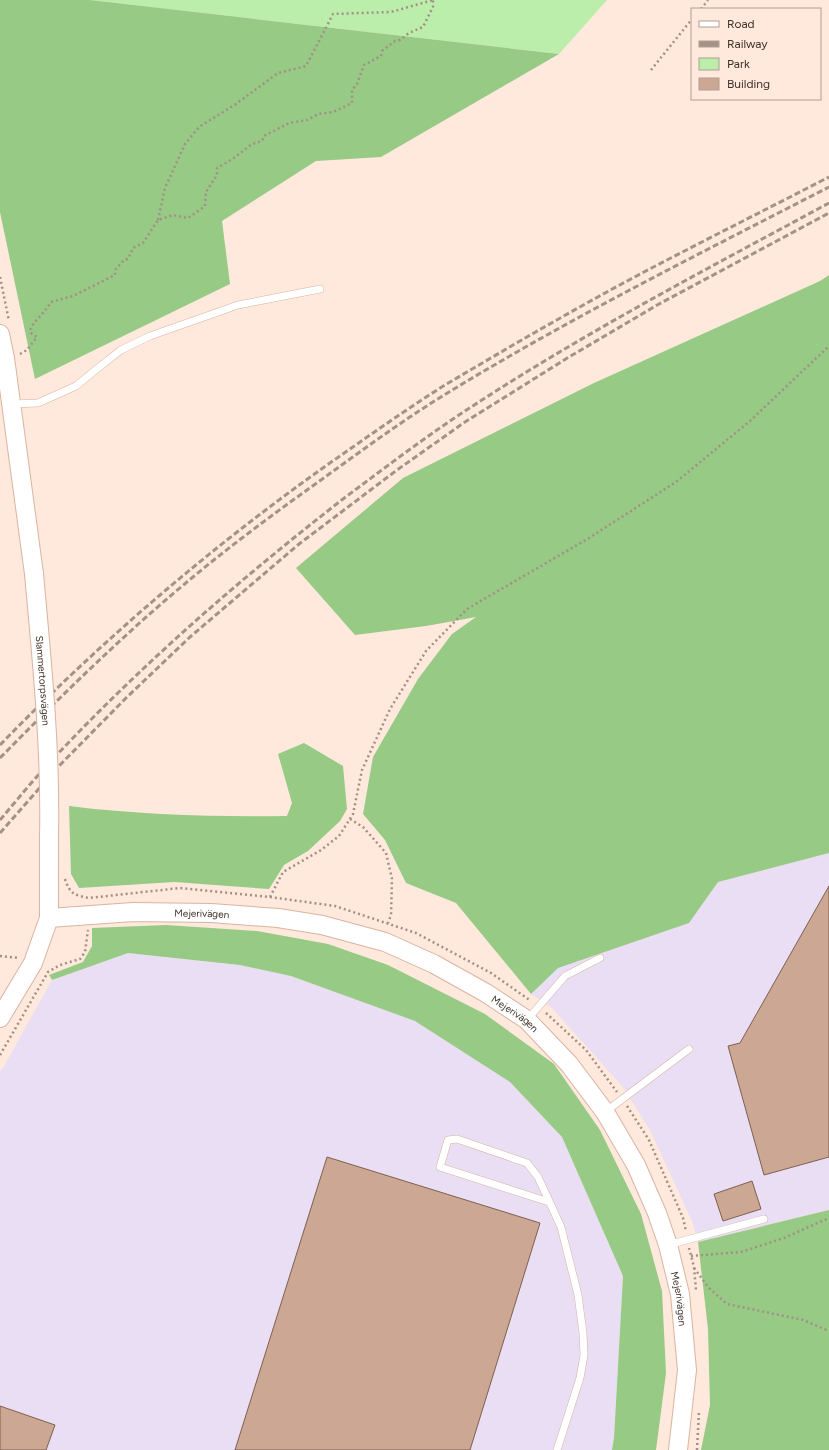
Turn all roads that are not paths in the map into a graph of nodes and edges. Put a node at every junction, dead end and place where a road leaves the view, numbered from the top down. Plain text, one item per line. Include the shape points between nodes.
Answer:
1 (320, 289) dead end
2 (0, 334) edge
3 (11, 404) junction
4 (49, 918) junction
5 (600, 958) dead end
6 (0, 1018) edge
7 (527, 1020) junction
8 (689, 1049) dead end
9 (605, 1112) junction
10 (549, 1202) junction
11 (764, 1219) dead end
12 (668, 1245) junction
13 (557, 1450) edge
14 (678, 1450) edge

1 - 3 lane via 238,305 150,336 121,350 76,386 38,403
2 - 3 street, Slammertorpsvägen
3 - 4 street, Slammertorpsvägen, bridge via 34,574 46,723 49,776
4 - 6 street, Slammertorpsvägen via 33,963
4 - 7 street, Mejerivägen via 90,906 133,912 211,913 278,918 322,925 385,942 434,964
5 - 7 lane via 564,976
7 - 9 street, Mejerivägen via 569,1064
8 - 9 lane
9 - 12 street, Mejerivägen via 636,1166
10 - 10 lane via 440,1167 448,1140 457,1139 527,1163 538,1177
10 - 13 lane via 561,1227 578,1295 584,1333 580,1378
11 - 12 lane
12 - 14 street, Mejerivägen via 680,1294 687,1370

